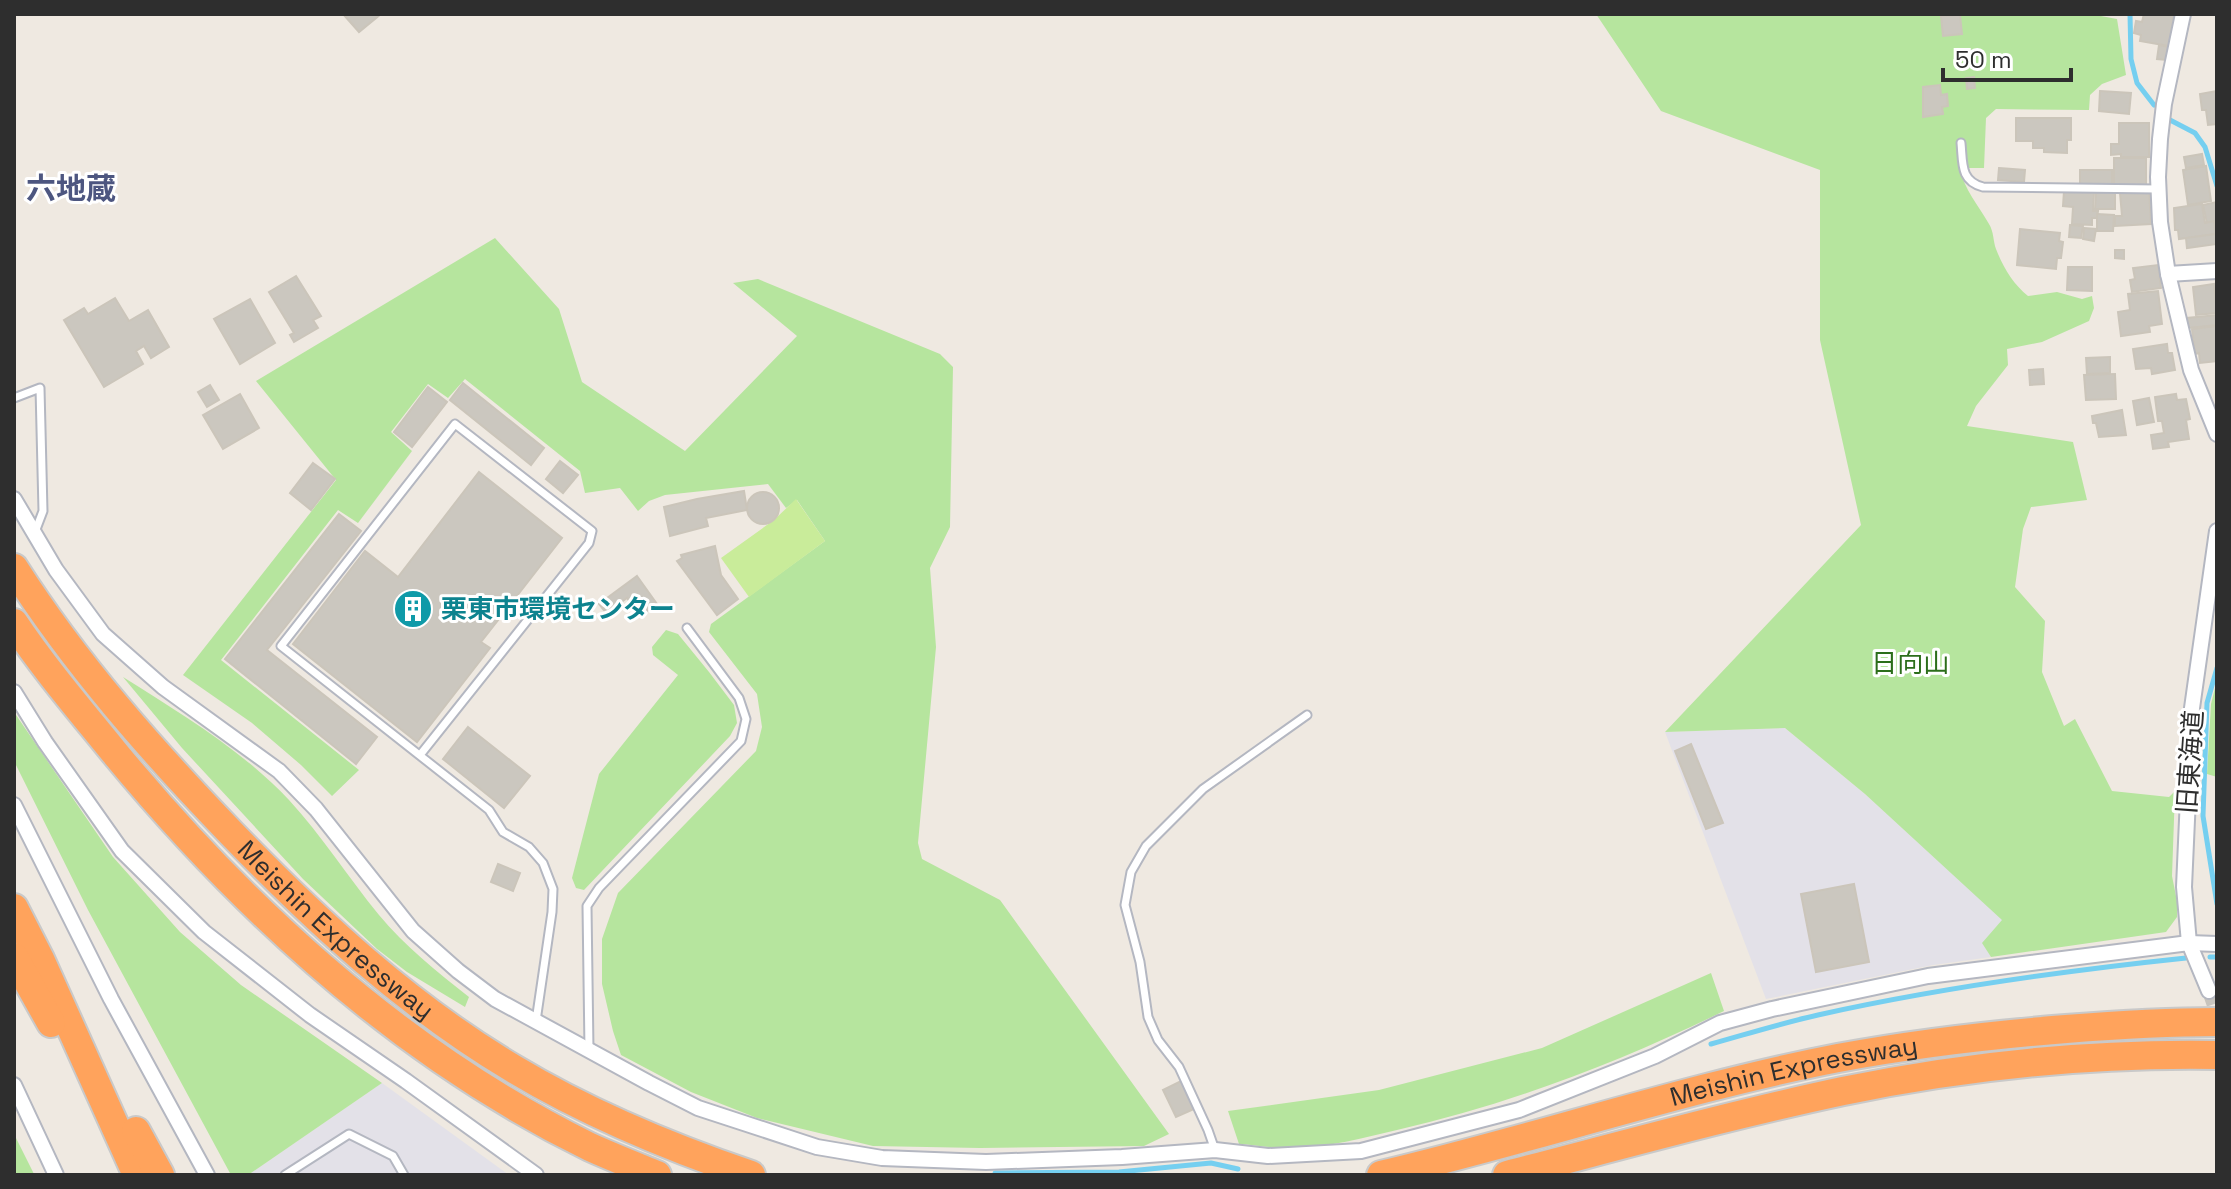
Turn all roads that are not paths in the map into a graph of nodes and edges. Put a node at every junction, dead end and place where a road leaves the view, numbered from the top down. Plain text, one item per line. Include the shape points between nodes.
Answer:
1 (2183, 14) edge
2 (1961, 143) dead end
3 (2158, 189) junction
4 (2217, 271) edge
5 (2168, 274) junction
6 (14, 398) edge
7 (2217, 434) edge
8 (14, 499) edge
9 (2217, 531) edge
10 (35, 534) junction
11 (14, 568) edge
12 (14, 623) edge
13 (687, 628) dead end
14 (14, 692) edge
15 (1307, 715) dead end
16 (420, 755) junction
17 (14, 805) edge
18 (14, 908) edge
19 (2189, 943) junction
20 (2217, 944) edge
21 (27, 958) edge
22 (2209, 991) dead end
23 (2217, 1022) edge
24 (536, 1023) junction
25 (589, 1052) junction
26 (2217, 1055) edge
27 (14, 1085) edge
28 (1215, 1150) junction
29 (135, 1168) edge
30 (984, 1168) edge
31 (56, 1175) edge
32 (160, 1175) edge
33 (207, 1175) edge
34 (285, 1175) edge
35 (404, 1175) edge
36 (536, 1175) edge
37 (657, 1175) edge
38 (751, 1175) edge
39 (1381, 1175) edge
40 (1507, 1175) edge

1 - 3 street via 2164,104
2 - 3 lane via 1965,176 1974,185
3 - 5 street
4 - 5 street
5 - 7 street via 2191,370
6 - 10 lane via 40,388 43,511
8 - 10 street
9 - 19 street, 旧東海道 via 2192,708 2184,887
10 - 24 street via 103,634 163,687 279,771 413,931 495,999
11 - 38 highway, Meishin Expressway via 111,701 187,788 351,950 430,1013 514,1069 602,1117
12 - 37 highway, Meishin Expressway via 162,810 329,974 411,1038 502,1098 591,1147
13 - 25 lane via 739,698 746,719 741,741 587,906
14 - 36 street via 122,851 204,932 310,1015
15 - 28 lane via 1203,789 1146,846 1131,872 1125,905 1148,1017 1179,1067
16 - 16 lane via 281,646 455,424 592,531 589,543
16 - 24 lane via 489,810 503,832 529,847 543,863 553,889 552,912
17 - 33 street
18 - 21 highway
19 - 20 street
19 - 22 street, 旧東海道
19 - 28 street via 1928,976 1772,1009 1720,1023 1655,1056 1519,1110 1361,1151 1268,1156
21 - 29 highway via 76,1069
21 - 32 highway
23 - 39 highway, Meishin Expressway via 1989,1035 1838,1058
24 - 25 street
25 - 30 street via 698,1108 817,1147
26 - 40 highway, Meishin Expressway via 1993,1067 1845,1091
27 - 31 street
28 - 30 street
34 - 35 lane via 349,1134 393,1156

